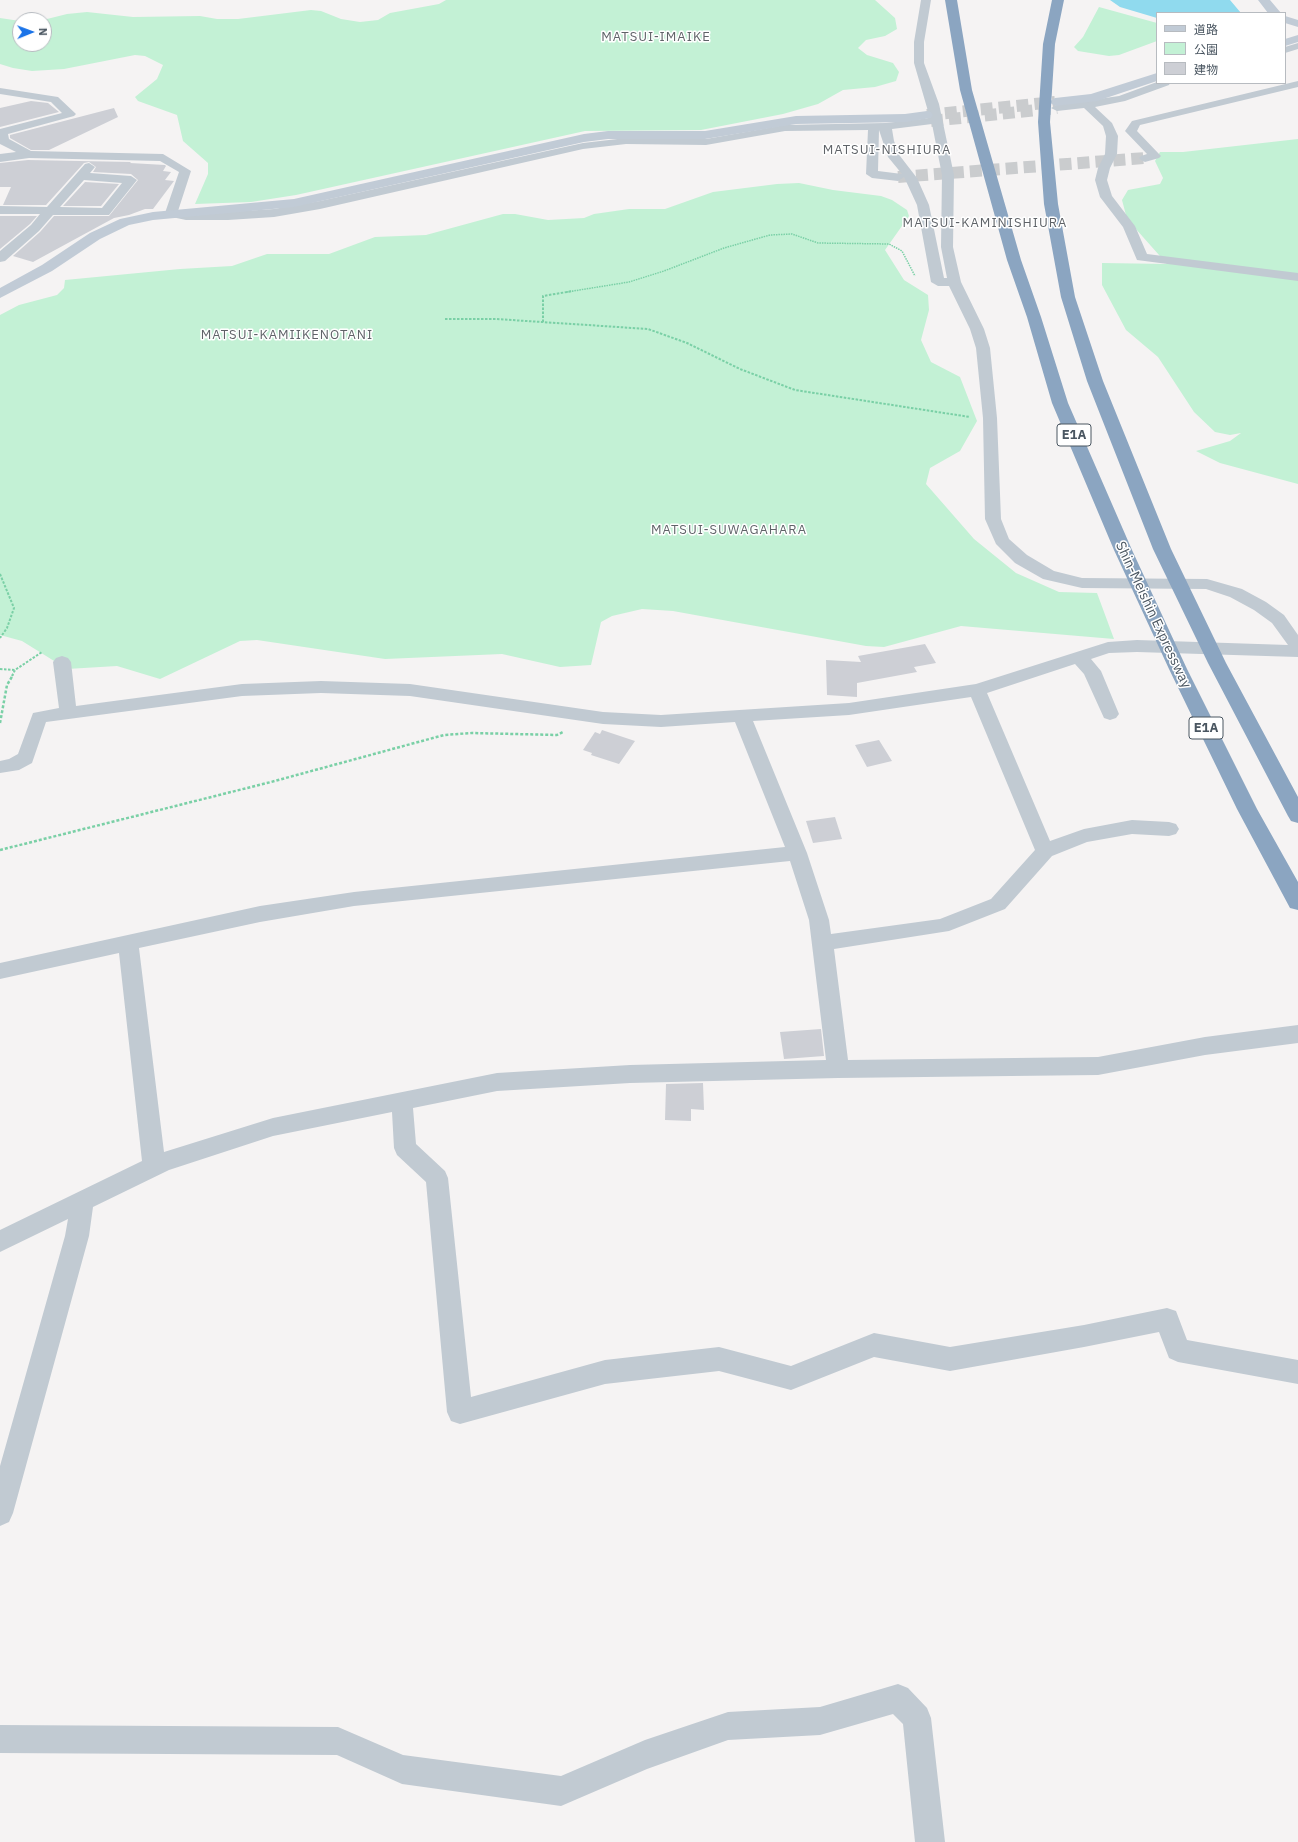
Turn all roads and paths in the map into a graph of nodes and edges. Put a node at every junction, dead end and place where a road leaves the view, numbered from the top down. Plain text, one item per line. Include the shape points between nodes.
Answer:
1 (926, 0) edge
2 (951, 0) edge
3 (1058, 0) edge
4 (1264, 0) edge
5 (1274, 12) edge
6 (1286, 19) edge
7 (1298, 24) edge
8 (1298, 38) edge
9 (1286, 43) edge
10 (1298, 46) edge
11 (1286, 50) edge
12 (1156, 77) edge
13 (1163, 84) edge
14 (1298, 84) edge
15 (0, 90) edge
16 (32, 95) junction
17 (0, 103) edge
18 (1093, 104) junction
19 (1056, 105) joint
20 (1111, 110) dead end
21 (929, 118) joint
22 (1123, 118) dead end
23 (1135, 125) junction
24 (880, 126) junction
25 (29, 154) junction
26 (98, 156) junction
27 (0, 158) edge
28 (1145, 158) dead end
29 (81, 176) junction
30 (898, 176) tunnel mouth
31 (0, 210) edge
32 (49, 211) junction
33 (171, 213) junction
34 (0, 258) edge
35 (1298, 278) edge
36 (938, 282) junction
37 (954, 282) junction
38 (0, 294) edge
39 (445, 319) dead end
40 (543, 322) junction
41 (990, 418) junction
42 (0, 574) edge
43 (0, 638) edge
44 (1298, 647) edge
45 (1298, 651) edge
46 (1079, 658) junction
47 (62, 662) joint
48 (0, 669) edge
49 (16, 670) junction
50 (977, 690) junction
51 (68, 713) junction
52 (1110, 714) dead end
53 (742, 717) junction
54 (603, 718) junction
55 (0, 723) edge
56 (0, 767) edge
57 (1298, 816) edge
58 (1169, 829) dead end
59 (0, 850) edge
60 (1045, 851) junction
61 (797, 853) junction
62 (1298, 902) edge
63 (128, 943) junction
64 (823, 943) junction
65 (0, 971) edge
66 (1298, 1034) edge
67 (838, 1069) junction
68 (402, 1102) junction
69 (154, 1166) junction
70 (83, 1200) junction
71 (0, 1241) edge
72 (1298, 1372) edge
73 (0, 1513) edge
74 (0, 1739) edge
75 (930, 1842) edge

1 - 37 street via 919,42 919,63 933,104 948,175 947,247
2 - 62 highway, Shin-Meishin Expressway / E1A via 966,90 1014,260 1060,403 1122,550 1178,670 1243,802
3 - 57 highway, E1A via 1049,44 1044,122 1051,204 1068,297 1095,381 1162,549 1216,663
4 - 5 street
6 - 7 street
8 - 9 street
10 - 11 street
12 - 19 street via 1093,98
13 - 18 street
14 - 23 street
15 - 16 street
16 - 17 street
16 - 25 street via 54,99 70,114 2,132 2,141
18 - 19 street
18 - 20 street
18 - 35 street via 1108,125 1112,136 1111,154 1101,180 1106,197 1129,226 1142,257
21 - 24 street
21 - 33 street via 796,120 705,135 608,135 584,138 294,203
22 - 23 street
23 - 28 street via 1131,131 1155,156
24 - 30 street via 872,150 872,174
24 - 33 street via 785,128 706,142 626,142 583,146 274,213 186,216
24 - 36 street via 894,157 911,178 923,205
25 - 26 street
25 - 27 street
26 - 29 street
26 - 33 street via 163,158 185,171
29 - 32 street
29 - 32 street via 131,180 105,212
31 - 32 street
32 - 34 street via 25,239
33 - 38 street via 125,222 95,236 48,268
36 - 37 street
36 - 40 path via 923,281 914,274 902,250 889,244 818,243 792,234 770,235 724,248 630,282 543,296
37 - 41 street via 977,329 983,348
39 - 40 path
40 - 41 path via 648,329 687,343 740,369 795,390
41 - 44 street via 993,519 1002,541 1021,559 1049,575 1082,583 1207,584 1236,593 1278,619
42 - 43 path via 14,608 7,628
45 - 46 street via 1137,646 1108,648
46 - 50 street
46 - 52 street via 1092,671
47 - 49 path via 60,650 48,649
47 - 51 street
48 - 49 path
49 - 55 path via 7,685
50 - 53 street via 849,709
50 - 60 street
51 - 54 street via 242,690 321,687 410,690
51 - 56 street via 39,717 26,758 13,765
53 - 54 street via 661,721
53 - 61 street
54 - 59 path via 557,735 444,734 271,782
58 - 60 street via 1132,827 1084,836
60 - 64 street via 998,904 942,926
61 - 63 street via 354,899 260,914
61 - 64 street via 819,920
63 - 65 street
63 - 69 street
64 - 67 street
66 - 67 street via 1205,1046 1098,1066
67 - 68 street via 630,1074 497,1082
68 - 69 street via 273,1128
68 - 72 street via 405,1148 437,1178 460,1412 605,1372 719,1358 791,1378 874,1345 950,1359 1167,1319 1178,1350
69 - 70 street
70 - 71 street
70 - 73 street via 77,1236
74 - 75 street via 338,1742 402,1769 561,1791 645,1755 728,1726 820,1721 898,1698 916,1718

